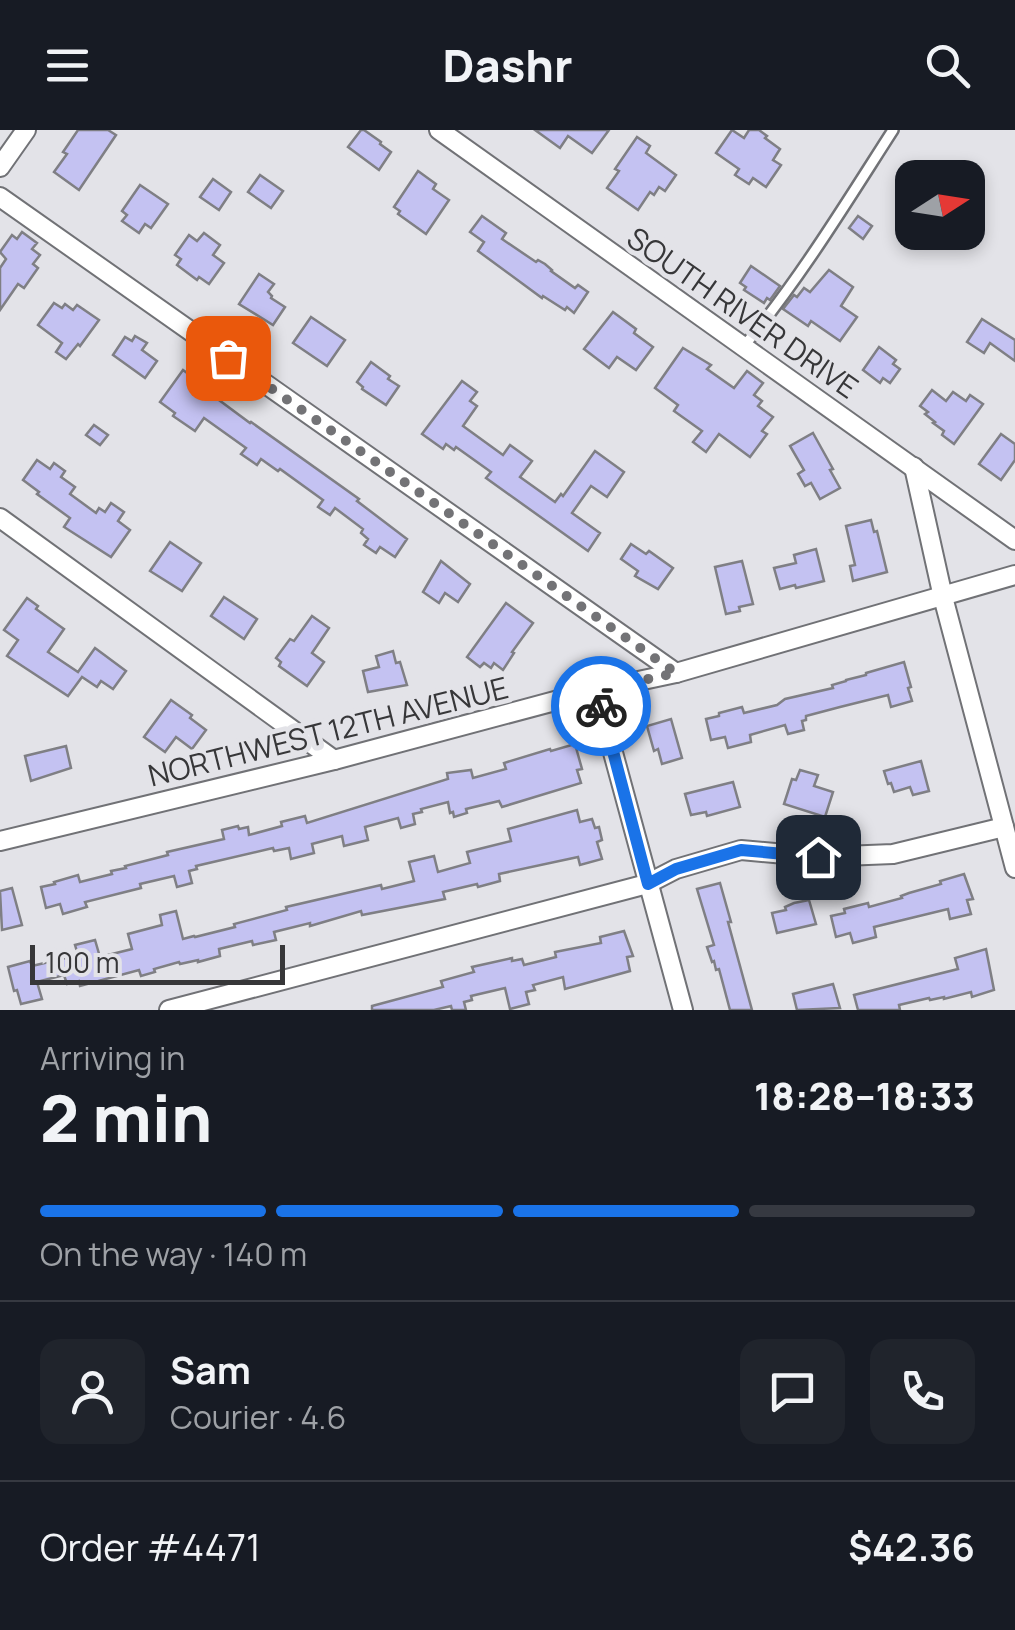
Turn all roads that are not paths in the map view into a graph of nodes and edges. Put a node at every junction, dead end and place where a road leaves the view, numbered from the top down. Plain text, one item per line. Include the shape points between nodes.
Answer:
1 (26, 130) edge
2 (439, 130) edge
3 (893, 130) edge
4 (0, 166) edge
5 (0, 196) edge
6 (744, 346) junction
7 (914, 467) junction
8 (0, 518) edge
9 (1015, 540) edge
10 (1015, 575) edge
11 (944, 596) junction
12 (676, 673) junction
13 (596, 690) junction
14 (334, 760) junction
15 (1004, 827) junction
16 (0, 841) edge
17 (1015, 868) edge
18 (648, 884) junction
19 (169, 1010) edge
20 (683, 1010) edge

1 - 4 street
2 - 6 street, SOUTH RIVER DRIVE
3 - 6 lane
5 - 12 street
6 - 7 street, SOUTH RIVER DRIVE
7 - 9 street, SOUTH RIVER DRIVE
7 - 11 street
8 - 14 street
10 - 11 street, NORTHWEST 12TH AVENUE
11 - 12 street, NORTHWEST 12TH AVENUE
11 - 15 street
12 - 13 street, NORTHWEST 12TH AVENUE
13 - 14 street, NORTHWEST 12TH AVENUE
13 - 18 street
14 - 16 street, NORTHWEST 12TH AVENUE
15 - 17 street
15 - 18 street via 893,854 741,850
18 - 19 street
18 - 20 street

